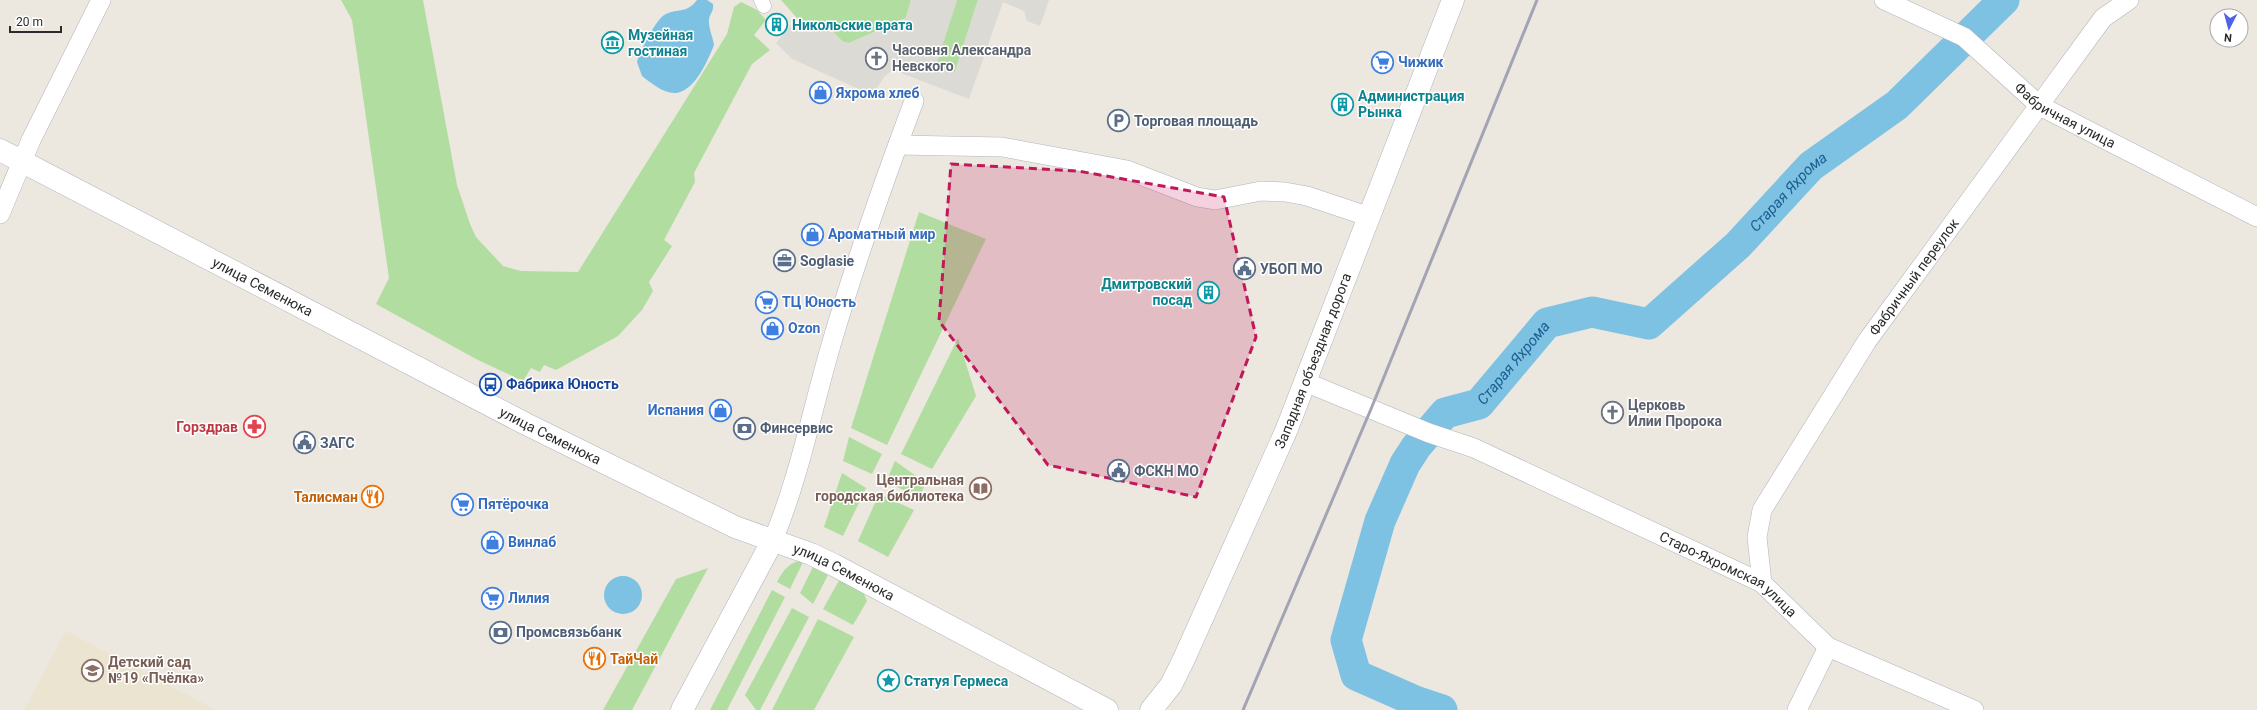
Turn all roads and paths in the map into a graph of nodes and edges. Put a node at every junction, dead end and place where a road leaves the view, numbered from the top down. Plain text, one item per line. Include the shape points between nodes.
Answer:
1 (101, 0) edge
2 (1453, 0) edge
3 (1884, 0) edge
4 (2129, 0) edge
5 (914, 101) dead end
6 (2040, 106) junction
7 (898, 145) junction
8 (0, 150) edge
9 (23, 161) junction
10 (0, 214) edge
11 (1370, 217) junction
12 (2257, 217) edge
13 (1305, 382) junction
14 (773, 540) junction
15 (1762, 583) junction
16 (1828, 647) junction
17 (682, 710) edge
18 (1106, 710) edge
19 (1151, 710) edge
20 (1797, 710) edge
21 (1974, 710) edge

1 - 9 street
2 - 11 main road, Западная объездная дорога
3 - 6 street, Фабричная улица via 1964,38
4 - 6 street, Фабричный переулок via 2103,18
5 - 7 street
6 - 12 street, Фабричная улица
6 - 15 street, Фабричный переулок via 1868,341 1762,510 1757,537
7 - 11 street via 1002,147 1127,170 1197,197 1215,200 1261,190 1285,192 1307,196
7 - 14 street via 831,345 785,511
8 - 9 main road, улица Семенюка
9 - 10 street
9 - 14 main road, улица Семенюка via 196,254 526,424 735,527
11 - 13 main road, Западная объездная дорога
13 - 15 street, Старо-Яхромская улица via 1429,433 1474,448
13 - 19 main road, Западная объездная дорога via 1286,431 1183,661 1171,685
14 - 17 main road
14 - 18 main road, улица Семенюка via 834,565
15 - 16 street, Старо-Яхромская улица
16 - 20 street
16 - 21 street, Старо-Яхромская улица

